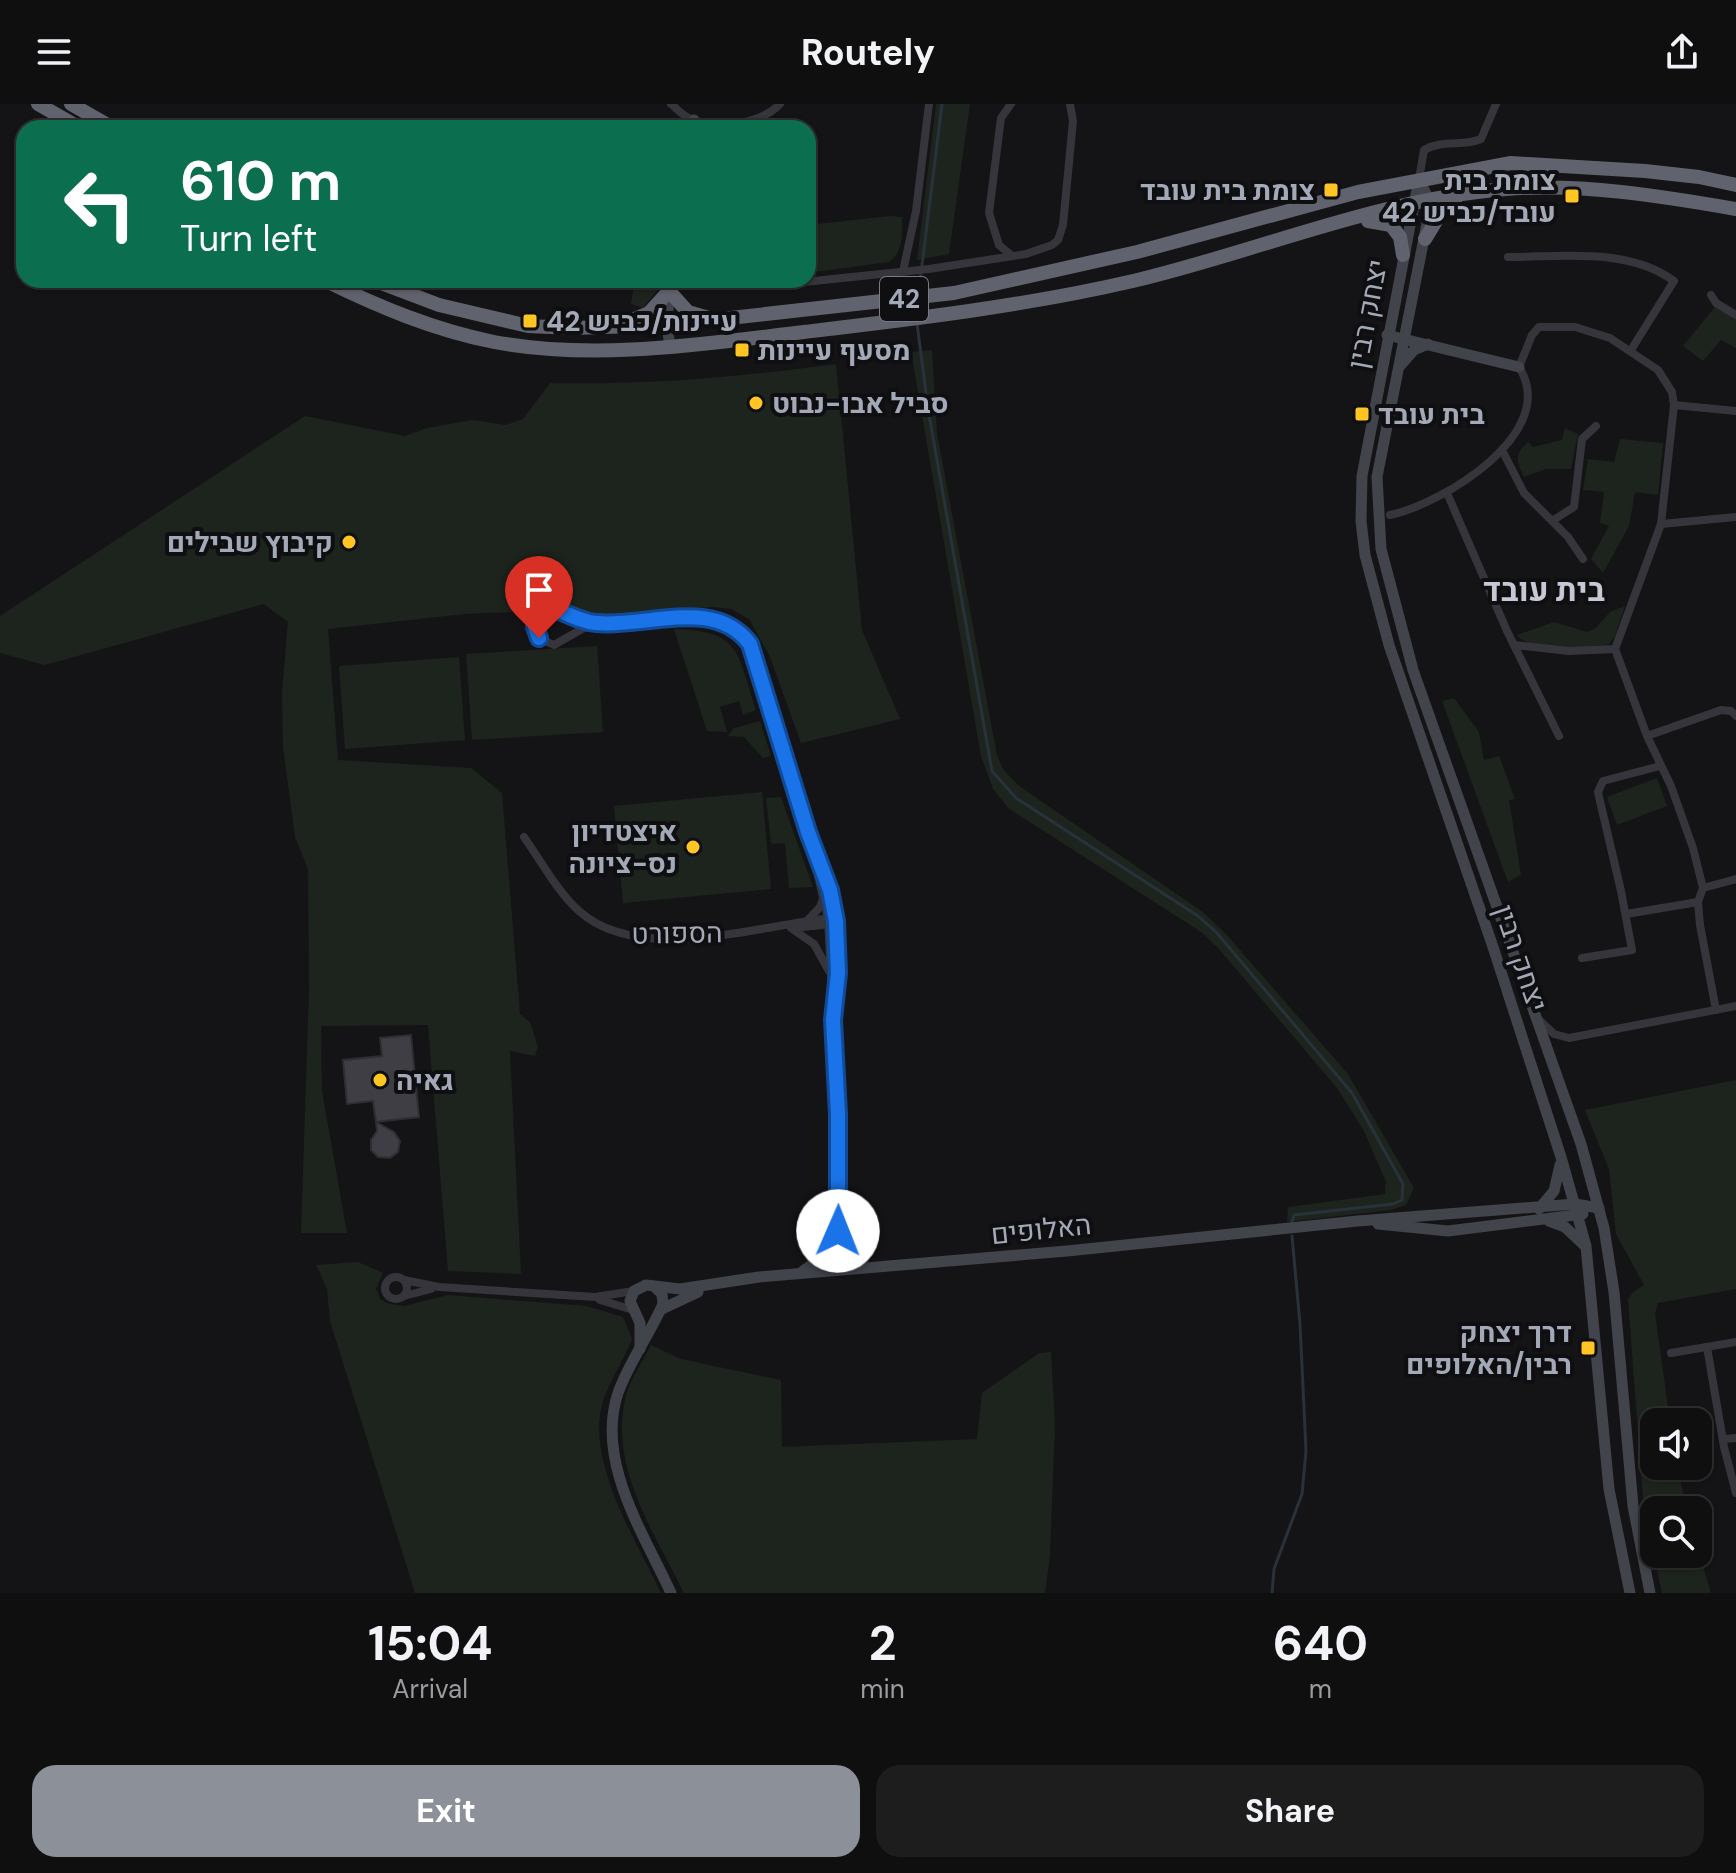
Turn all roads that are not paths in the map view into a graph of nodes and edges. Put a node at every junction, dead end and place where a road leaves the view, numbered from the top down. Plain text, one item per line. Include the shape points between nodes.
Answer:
1 (38, 104) edge
2 (71, 104) edge
3 (671, 104) edge
4 (780, 104) edge
5 (929, 104) edge
6 (1070, 104) edge
7 (1496, 104) edge
8 (1005, 106) edge
9 (66, 120) edge
10 (99, 120) edge
11 (689, 120) edge
12 (757, 120) edge
13 (1419, 179) junction
14 (1736, 185) edge
15 (1459, 196) junction
16 (1430, 202) junction
17 (1412, 205) junction
18 (1736, 209) edge
19 (1335, 224) junction
20 (1425, 239) junction
21 (997, 240) junction
22 (1403, 255) junction
23 (1012, 256) junction
24 (1508, 257) dead end
25 (985, 260) junction
26 (903, 271) junction
27 (816, 281) edge
28 (342, 288) edge
29 (392, 288) edge
30 (668, 288) edge
31 (670, 288) edge
32 (672, 288) edge
33 (1711, 295) dead end
34 (1736, 315) edge
35 (738, 319) junction
36 (667, 325) junction
37 (610, 327) junction
38 (1387, 335) junction
39 (1403, 338) junction
40 (1428, 344) junction
41 (670, 347) junction
42 (1631, 350) junction
43 (1519, 367) junction
44 (1397, 370) junction
45 (1674, 405) junction
46 (1736, 411) edge
47 (1596, 426) dead end
48 (1502, 450) junction
49 (1447, 493) junction
50 (1390, 515) dead end
51 (1736, 517) edge
52 (1552, 521) junction
53 (1661, 524) junction
54 (1583, 559) dead end
55 (561, 611) junction
56 (598, 624) junction
57 (568, 636) junction
58 (1514, 645) junction
59 (1615, 649) junction
60 (1736, 716) edge
61 (1559, 736) dead end
62 (1647, 736) junction
63 (1660, 766) junction
64 (808, 832) junction
65 (524, 837) dead end
66 (1736, 879) edge
67 (1703, 888) junction
68 (824, 895) junction
69 (1698, 902) junction
70 (1626, 914) junction
71 (807, 921) junction
72 (831, 922) junction
73 (776, 927) junction
74 (791, 928) junction
75 (1582, 958) dead end
76 (831, 977) junction
77 (1736, 1006) edge
78 (1716, 1010) junction
79 (1535, 1014) junction
80 (833, 1020) junction
81 (1561, 1157) junction
82 (1599, 1208) junction
83 (1576, 1210) junction
84 (1542, 1214) junction
85 (838, 1231) junction
86 (1586, 1246) junction
87 (837, 1272) junction
88 (798, 1274) junction
89 (404, 1280) junction
90 (729, 1282) junction
91 (655, 1286) junction
92 (439, 1287) junction
93 (634, 1291) junction
94 (404, 1296) junction
95 (587, 1297) junction
96 (635, 1312) junction
97 (660, 1312) junction
98 (1736, 1342) edge
99 (1707, 1347) junction
100 (640, 1349) junction
101 (1671, 1353) dead end
102 (1736, 1438) edge
103 (1723, 1439) junction
104 (1736, 1493) edge
105 (671, 1593) edge
106 (1630, 1593) edge
107 (1650, 1593) edge

1 - 9 highway
2 - 10 highway
3 - 11 street
4 - 12 street
5 - 26 street
6 - 23 street via 1073,121 1061,233 1044,249
7 - 13 street via 1481,139 1424,150
8 - 21 street via 989,213
13 - 14 highway, 42 via 1533,163 1658,172
13 - 16 main road
13 - 17 main road, יצחק רבין
13 - 35 highway, 42 via 1027,278 954,293
15 - 16 highway, 42
15 - 18 highway, 42 via 1533,188 1675,198
15 - 20 highway via 1442,211
16 - 17 highway, 42
16 - 20 main road, יצחק רבין
17 - 19 highway, 42
17 - 22 main road, יצחק רבין
19 - 22 highway via 1391,225
19 - 41 highway, 42 via 1134,281 1017,305
20 - 39 main road, יצחק רבין
21 - 23 street
21 - 25 street
22 - 38 main road, יצחק רבין
23 - 25 street
24 - 42 street via 1639,261 1674,281
25 - 26 street
26 - 27 street
28 - 41 highway, 42 via 416,321 492,341 575,349
29 - 37 highway, 42 via 528,326
30 - 37 highway via 649,313
31 - 36 main road
32 - 35 highway via 688,312
33 - 34 street
35 - 36 highway, 42
36 - 37 highway, 42
36 - 41 main road
38 - 39 main road
38 - 81 main road, יצחק רבין via 1362,476 1365,555 1389,645
39 - 40 main road
39 - 44 main road, יצחק רבין
40 - 43 main road
40 - 44 main road via 1411,353
42 - 43 street via 1588,330 1546,325 1534,332
42 - 45 street via 1664,377
43 - 48 street via 1527,386 1526,404 1518,428
44 - 79 main road, יצחק רבין via 1377,477 1381,549 1413,670
45 - 46 street
45 - 53 street
47 - 52 street via 1582,439 1574,507
48 - 49 street
48 - 52 street via 1524,493
49 - 50 street
49 - 58 street
51 - 53 street
52 - 54 street
53 - 59 street
55 - 56 street
55 - 57 street via 568,619
55 - 57 street via 539,616 536,633 554,645
56 - 57 street
56 - 64 street via 718,619 743,636 759,670
58 - 59 street
58 - 61 street
59 - 62 street
60 - 62 street via 1721,710
62 - 63 street
63 - 67 street
63 - 70 street via 1600,785
64 - 68 street
64 - 72 street via 830,890
65 - 73 street, הספורט via 574,907 616,933 681,938
66 - 67 street
67 - 69 street
68 - 71 street
68 - 72 street
69 - 70 street
69 - 78 street
70 - 75 street via 1632,950
71 - 72 street, הספורט
71 - 73 street, הספורט
72 - 74 street, הספורט
72 - 76 street
72 - 80 street via 838,973
73 - 74 street, הספורט
74 - 76 street via 814,944
76 - 80 street
77 - 78 street
78 - 79 street via 1565,1038 1551,1032
79 - 82 main road, יצחק רבין
80 - 85 street
81 - 83 main road, יצחק רבין
81 - 84 main road via 1559,1180
82 - 83 main road, האלופים
82 - 107 main road, יצחק רבין via 1614,1292 1633,1506
83 - 84 main road, האלופים
83 - 86 main road, יצחק רבין
84 - 86 main road
84 - 87 main road, האלופים via 1448,1231 1358,1221
85 - 87 street
85 - 88 main road via 827,1254
86 - 106 main road, יצחק רבין via 1609,1489
87 - 88 main road, האלופים
88 - 90 main road, האלופים
89 - 92 street
89 - 94 street
89 - 94 street via 390,1279 385,1288 393,1299
90 - 91 main road, האלופים via 680,1289
90 - 97 main road, האלופים
91 - 93 main road
91 - 97 main road via 662,1294
92 - 94 street
92 - 95 street
93 - 95 street
93 - 96 main road via 630,1301
95 - 96 street
96 - 97 main road via 648,1318
96 - 100 main road
97 - 100 main road
98 - 99 street
99 - 101 street
99 - 103 street
100 - 105 main road via 618,1395 614,1453 632,1508
102 - 103 street
103 - 104 street

